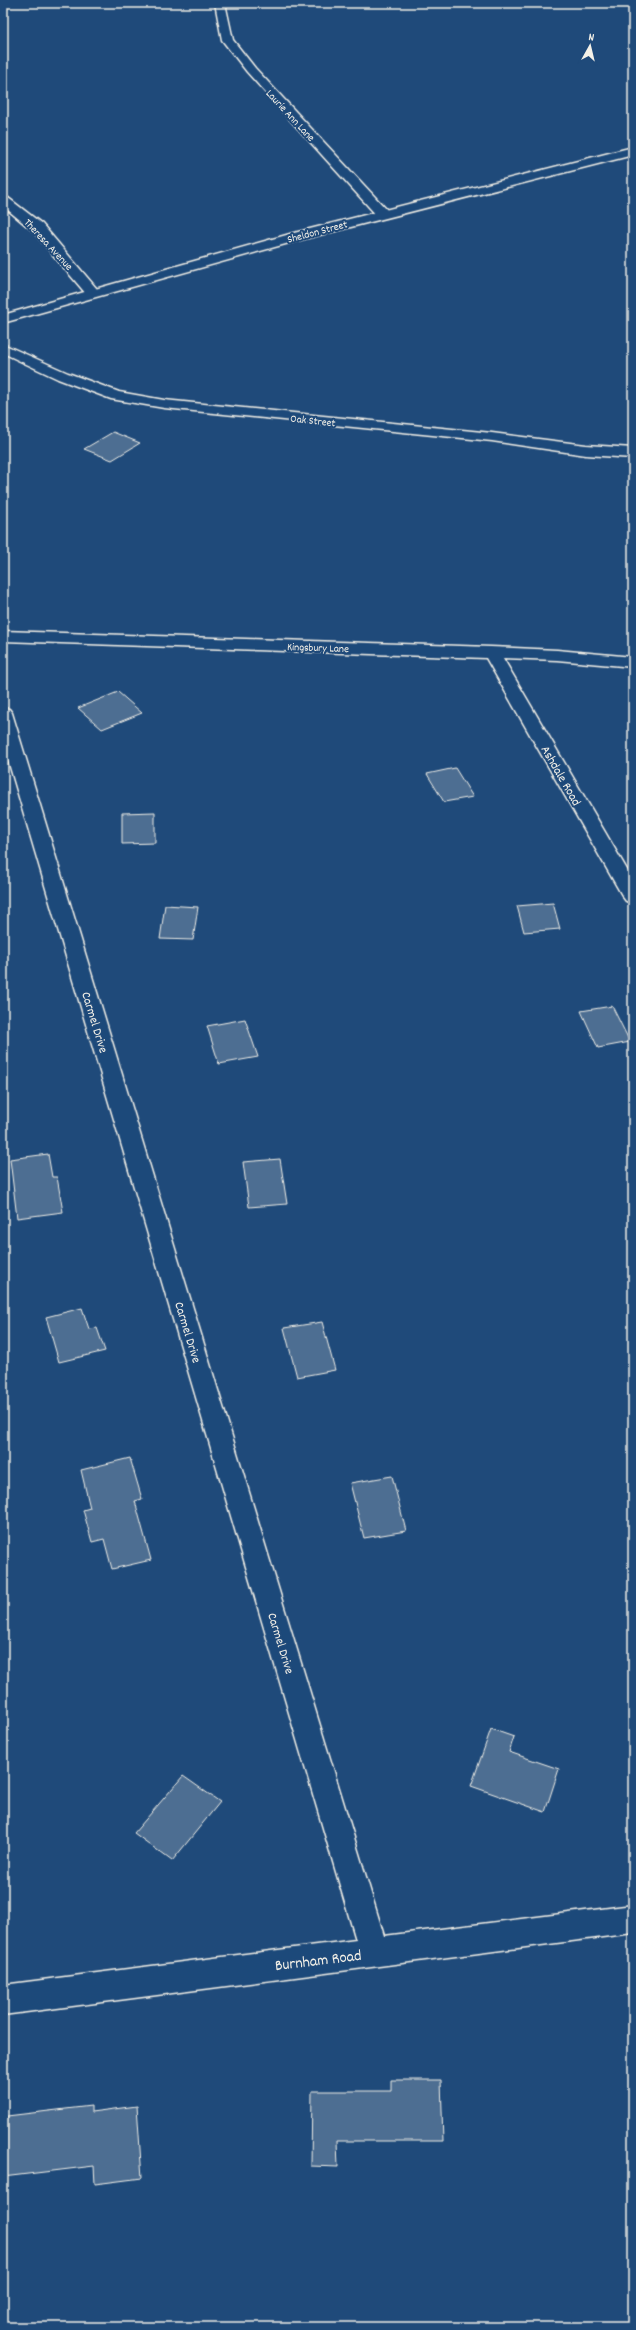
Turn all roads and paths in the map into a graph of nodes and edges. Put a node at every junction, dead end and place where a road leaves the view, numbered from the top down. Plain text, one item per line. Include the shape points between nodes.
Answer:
1 (220, 3) edge
2 (633, 151) edge
3 (3, 200) edge
4 (383, 214) junction
5 (92, 292) junction
6 (3, 319) edge
7 (3, 348) edge
8 (633, 453) edge
9 (3, 636) edge
10 (491, 652) junction
11 (633, 662) edge
12 (3, 713) edge
13 (633, 897) edge
14 (633, 1919) edge
15 (374, 1951) junction
16 (3, 2000) edge

1 - 4 street, Laurie Ann Lane via 228,40 251,70
2 - 4 street, Sheldon Street
3 - 5 street, Theresa Avenue via 37,227
4 - 5 street, Sheldon Street
5 - 6 street, Sheldon Street
7 - 8 street, Oak Street via 63,376 116,396 157,403
9 - 10 street, Kingsbury Lane
10 - 11 street, Kingsbury Lane
10 - 13 street, Ashdale Road
12 - 15 street, Carmel Drive
14 - 15 street, Burnham Road
15 - 16 street, Burnham Road

